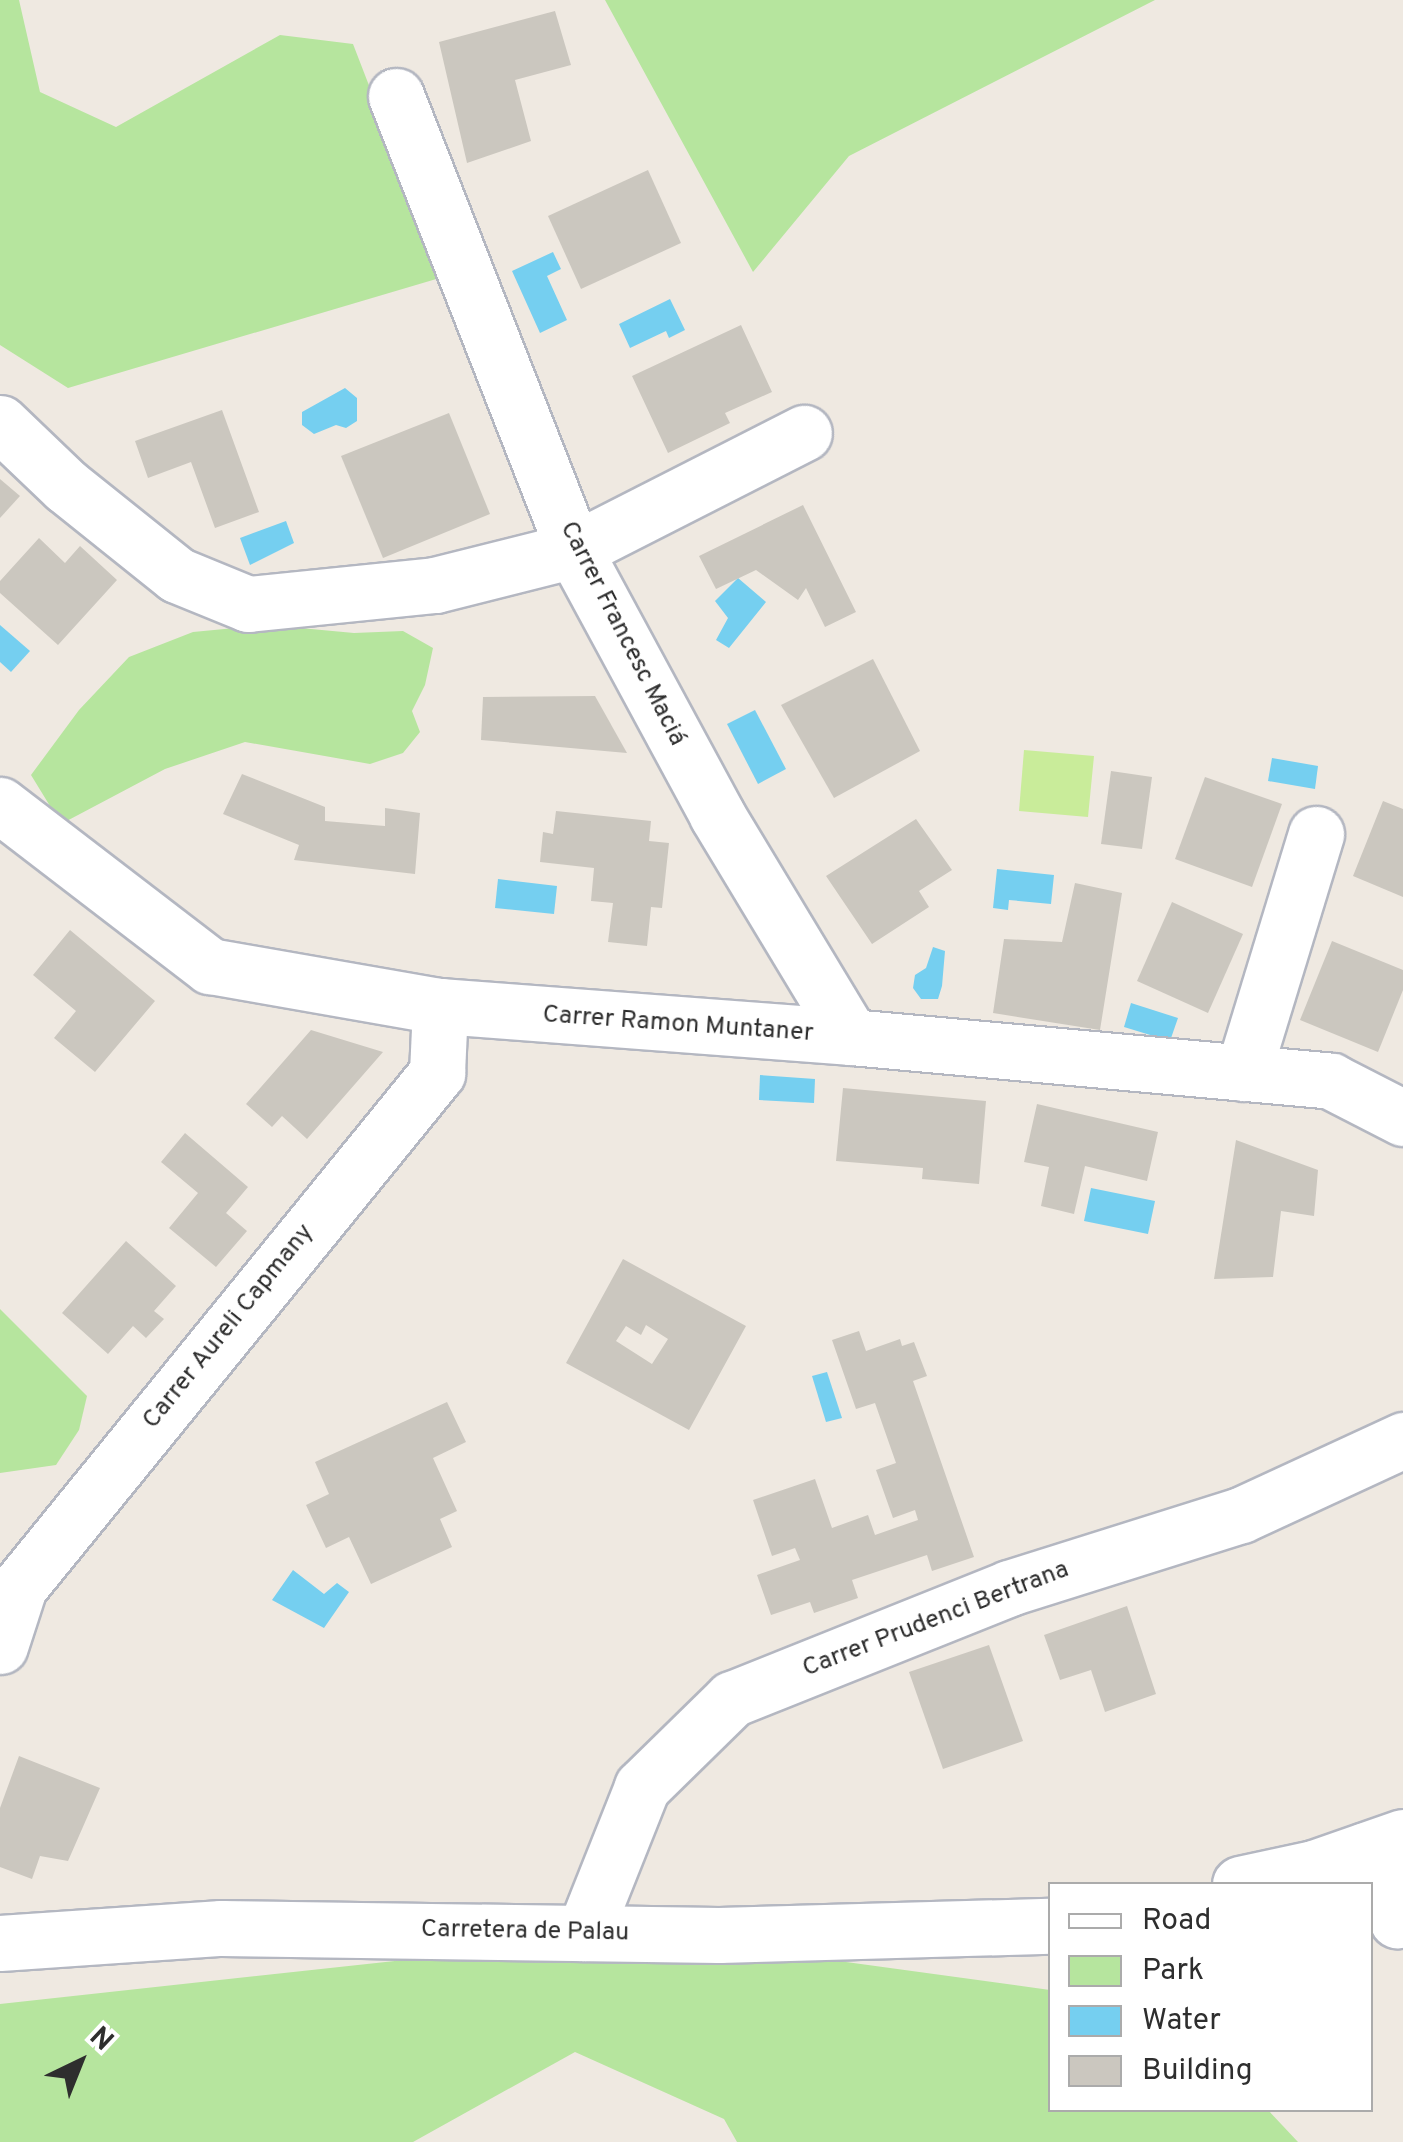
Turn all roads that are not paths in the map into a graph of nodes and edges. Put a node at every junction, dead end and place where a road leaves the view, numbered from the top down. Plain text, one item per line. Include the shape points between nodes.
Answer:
1 (396, 96) dead end
2 (0, 423) edge
3 (804, 433) dead end
4 (574, 550) junction
5 (10, 833) edge
6 (1316, 834) dead end
7 (440, 1006) junction
8 (851, 1036) junction
9 (1243, 1073) junction
10 (1403, 1118) edge
11 (1403, 1440) edge
12 (0, 1646) edge
13 (1385, 1843) edge
14 (1249, 1882) edge
15 (1390, 1925) edge
16 (1048, 1926) edge
17 (584, 1933) junction
18 (0, 1943) edge

1 - 4 street, Carrer Francesc Maciá
2 - 4 street via 177,575 248,604 435,585
3 - 4 street
4 - 8 street, Carrer Francesc Maciá via 717,815
5 - 7 street, Carrer Ramon Muntaner via 210,966
6 - 9 street
7 - 8 street, Carrer Ramon Muntaner
7 - 12 street, Carrer Aureli Capmany via 437,1073 19,1587
8 - 9 street, Carrer Ramon Muntaner
9 - 10 street, Carrer Ramon Muntaner via 1331,1081
11 - 17 street, Carrer Prudenci Bertrana via 1242,1515 1009,1588 732,1699 642,1787
13 - 14 street
13 - 15 street
16 - 17 street, Carretera de Palau
17 - 18 street, Carretera de Palau via 221,1928

